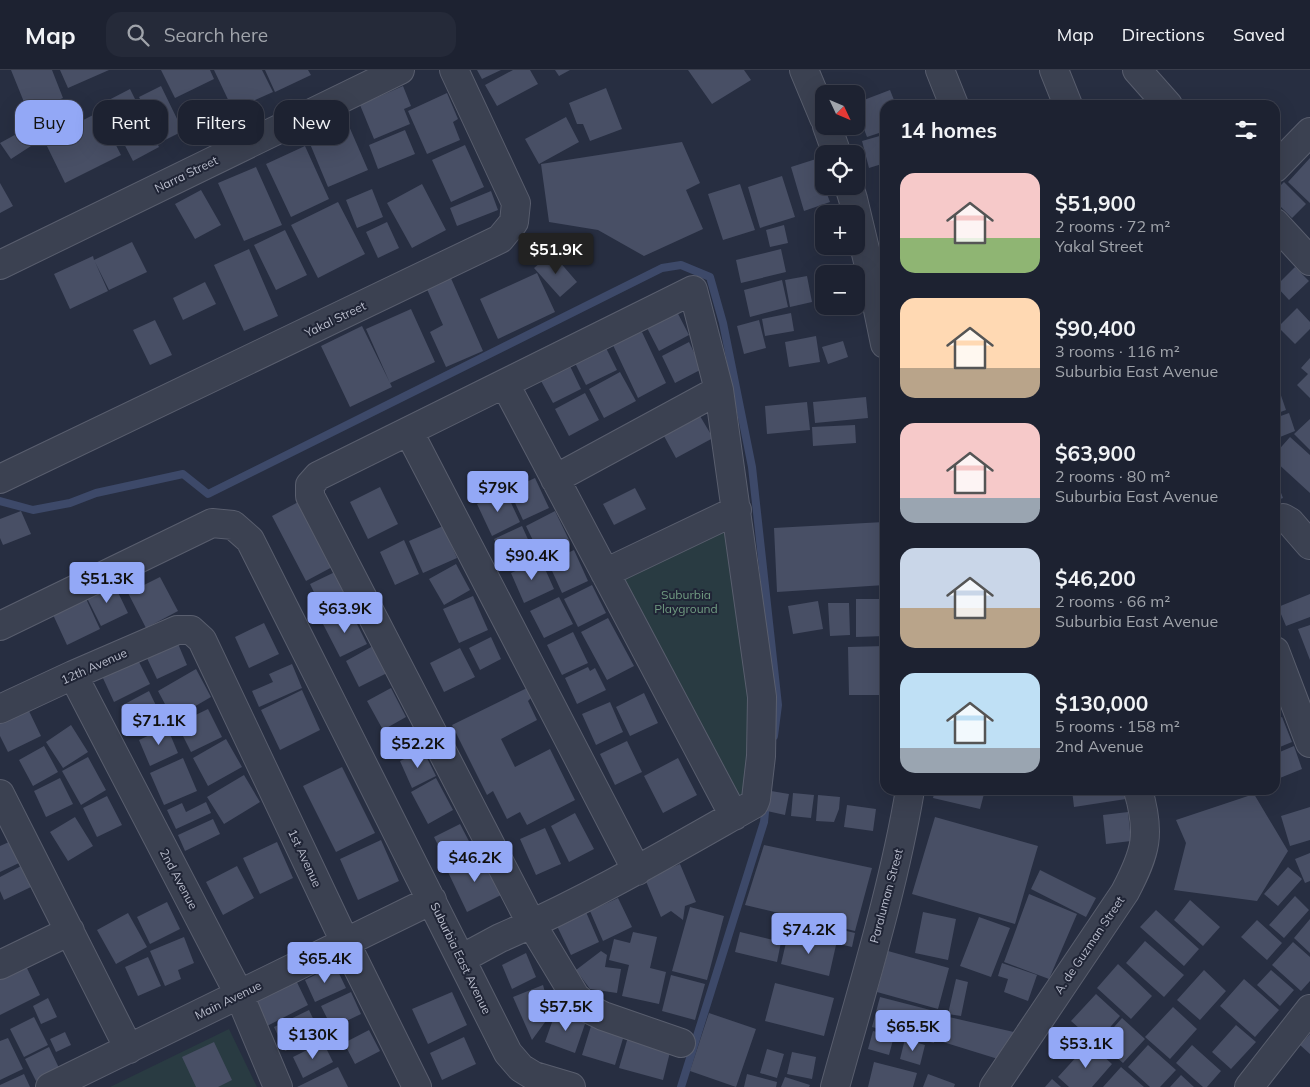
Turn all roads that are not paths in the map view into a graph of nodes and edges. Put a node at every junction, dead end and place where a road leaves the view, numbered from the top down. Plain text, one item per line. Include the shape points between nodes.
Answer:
1 (400, 70) edge
2 (454, 70) edge
3 (804, 70) edge
4 (940, 70) edge
5 (1054, 70) edge
6 (1137, 70) edge
7 (815, 96) edge
8 (952, 100) edge
9 (1066, 100) edge
10 (1164, 100) edge
11 (1310, 132) edge
12 (1280, 163) edge
13 (852, 195) edge
14 (1280, 228) edge
15 (1310, 261) edge
16 (0, 265) edge
17 (880, 321) edge
18 (504, 384) junction
19 (719, 390) junction
20 (409, 432) junction
21 (0, 479) edge
22 (555, 479) junction
23 (737, 510) junction
24 (1280, 519) edge
25 (1310, 545) edge
26 (605, 573) junction
27 (0, 626) edge
28 (191, 630) joint
29 (1280, 664) edge
30 (73, 675) junction
31 (0, 709) edge
32 (1310, 743) edge
33 (0, 794) edge
34 (909, 795) edge
35 (1140, 795) edge
36 (734, 816) junction
37 (10, 837) edge
38 (637, 871) junction
39 (432, 900) junction
40 (531, 923) junction
41 (70, 931) junction
42 (345, 942) junction
43 (461, 960) junction
44 (0, 965) edge
45 (239, 994) junction
46 (1310, 1009) edge
47 (681, 1043) dead end
48 (129, 1049) junction
49 (50, 1087) edge
50 (278, 1087) edge
51 (417, 1087) edge
52 (570, 1087) edge
53 (835, 1087) edge
54 (994, 1087) edge
55 (1249, 1087) edge

1 - 16 street, Narra Street
2 - 21 street, Yakal Street via 516,203 514,222 500,240
3 - 7 street
4 - 8 street
5 - 9 street
6 - 10 street
11 - 12 street
13 - 17 street
14 - 15 street
18 - 19 street via 693,290
18 - 20 street
18 - 22 street
19 - 22 street
19 - 23 street
20 - 38 street
20 - 40 street via 318,476 310,485 310,496
22 - 26 street
23 - 26 street
23 - 36 street via 762,697 756,799 754,804
24 - 25 street via 1290,522
26 - 36 street
27 - 39 street, Suburbia East Avenue via 212,522 233,525 250,540
28 - 30 street, 12th Avenue via 176,630
28 - 42 street, 1st Avenue via 202,640
29 - 32 street
30 - 31 street, 12th Avenue
30 - 45 street, 2nd Avenue
33 - 37 street
34 - 53 street, Paraluman Street via 888,892
35 - 54 street, A. de Guzman Street via 1146,828 1139,866 1125,892
36 - 38 street
37 - 41 street
38 - 40 street
39 - 42 street, Main Avenue
39 - 43 street, Suburbia East Avenue
40 - 43 street
40 - 47 street via 576,996 589,1009
41 - 44 street
41 - 48 street
42 - 45 street, Main Avenue
42 - 51 street, 1st Avenue
43 - 52 street, Suburbia East Avenue via 508,1053 521,1068 534,1076
45 - 48 street, Main Avenue
45 - 50 street, 2nd Avenue
46 - 55 street
48 - 49 street, Main Avenue

